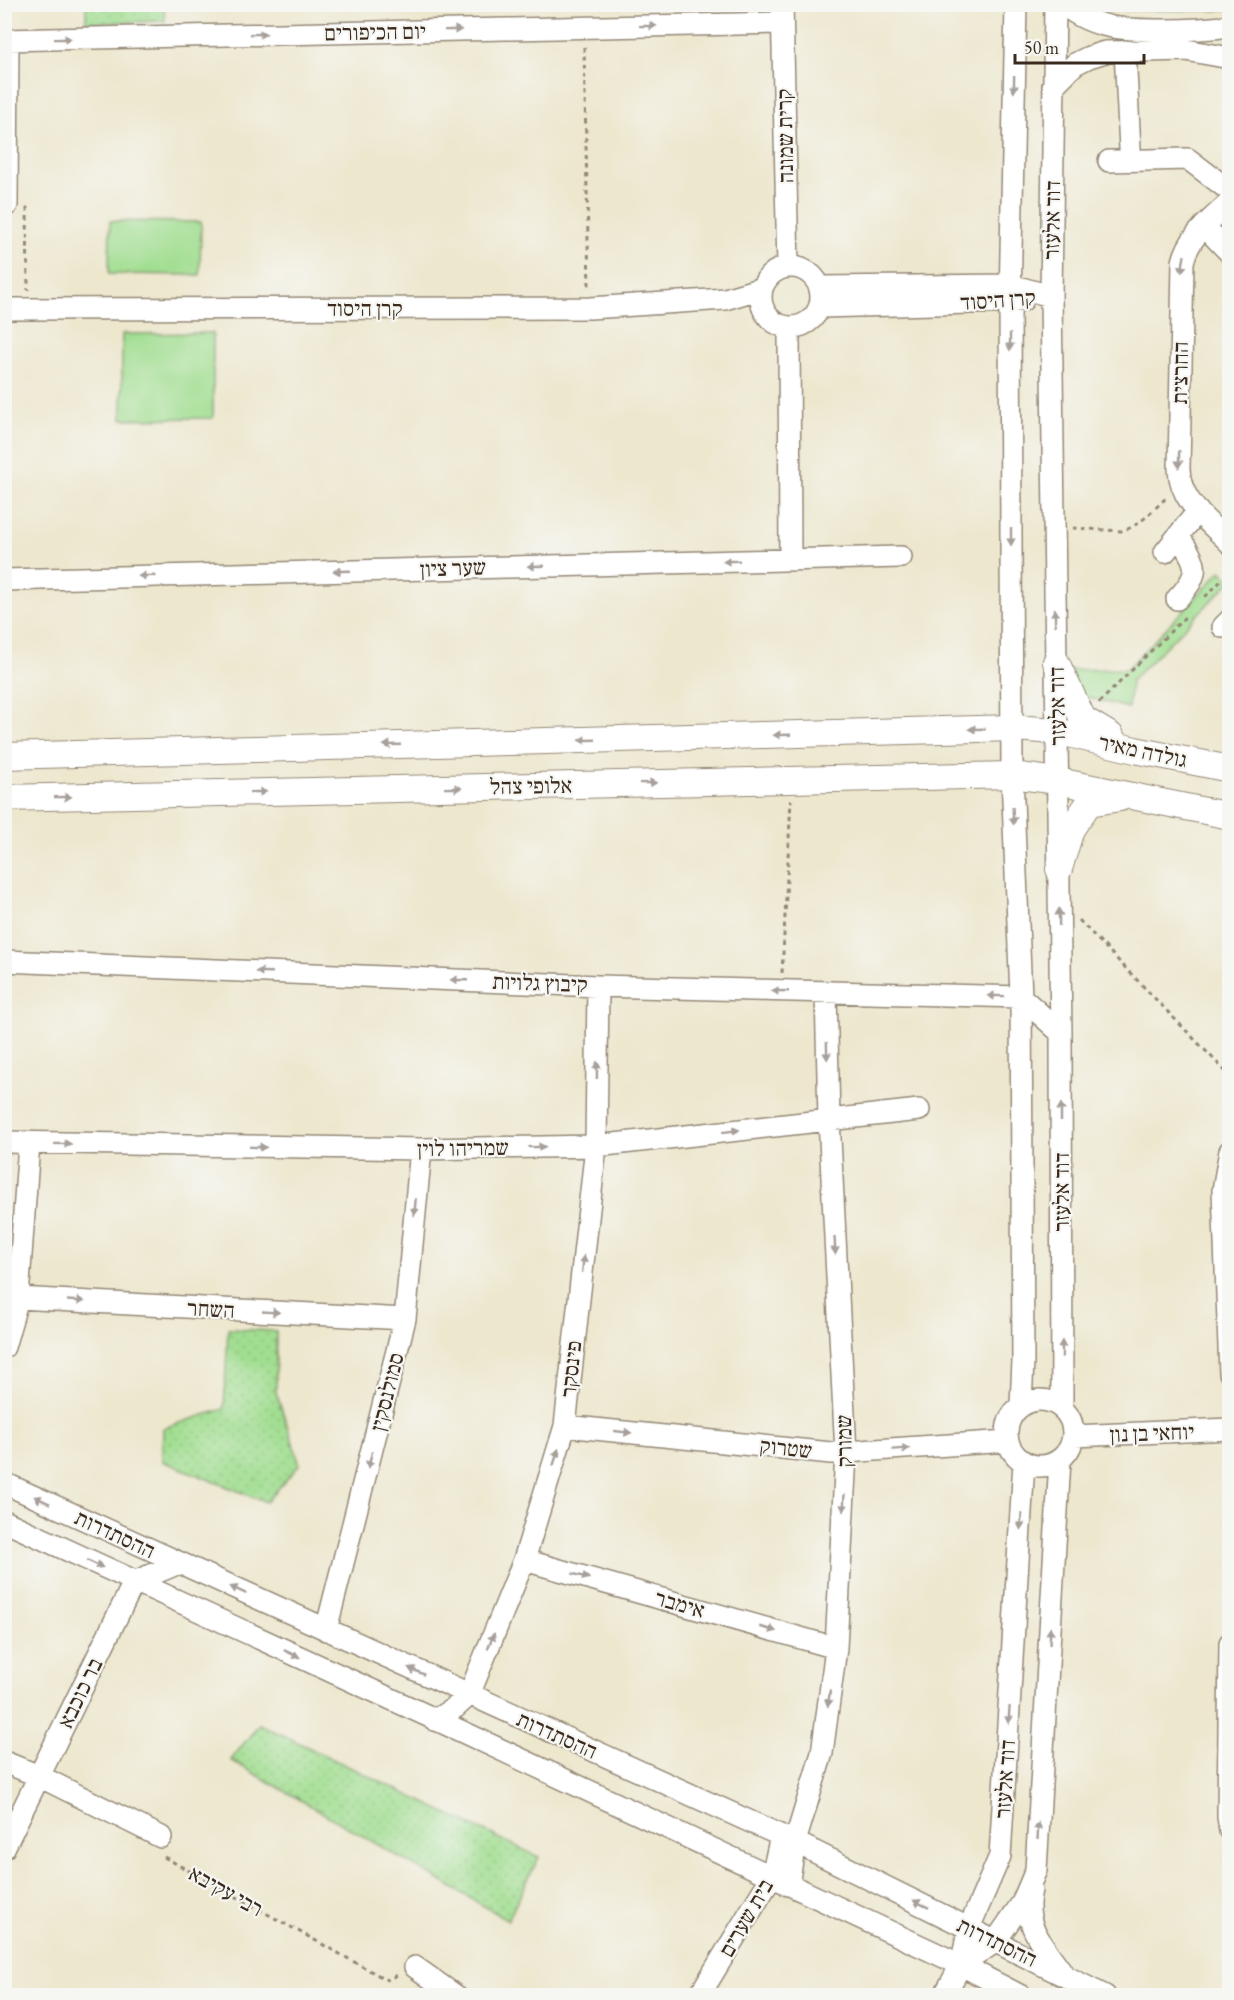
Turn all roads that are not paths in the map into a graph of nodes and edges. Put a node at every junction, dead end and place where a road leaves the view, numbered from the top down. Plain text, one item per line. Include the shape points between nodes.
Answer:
1 (1016, 4) edge
2 (1055, 4) edge
3 (1064, 4) edge
4 (782, 14) edge
5 (1230, 26) edge
6 (6, 40) edge
7 (1125, 51) junction
8 (1230, 58) edge
9 (1053, 86) junction
10 (1130, 149) dead end
11 (1109, 161) dead end
12 (1230, 191) edge
13 (1230, 202) edge
14 (6, 206) road end
15 (1204, 226) junction
16 (1230, 253) edge
17 (788, 267) junction
18 (1010, 293) junction
19 (1051, 296) junction
20 (762, 297) junction
21 (820, 297) junction
22 (4, 309) edge
23 (789, 327) junction
24 (1198, 511) junction
25 (1230, 543) edge
26 (901, 557) dead end
27 (790, 559) junction
28 (4, 580) edge
29 (1183, 606) road end
30 (1056, 662) junction
31 (1013, 728) junction
32 (1056, 731) junction
33 (1135, 750) junction
34 (4, 756) edge
35 (1230, 769) edge
36 (1012, 775) junction
37 (1058, 781) junction
38 (1134, 795) junction
39 (4, 798) edge
40 (1230, 816) edge
41 (1059, 869) junction
42 (4, 961) edge
43 (598, 986) junction
44 (826, 992) junction
45 (1022, 997) junction
46 (1061, 1034) junction
47 (919, 1110) dead end
48 (829, 1119) junction
49 (4, 1143) edge
50 (29, 1143) junction
51 (596, 1146) junction
52 (421, 1149) junction
53 (1230, 1151) edge
54 (18, 1298) junction
55 (405, 1319) junction
56 (4, 1347) edge
57 (1230, 1373) edge
58 (1021, 1405) junction
59 (1062, 1408) junction
60 (565, 1426) junction
61 (1230, 1430) edge
62 (1074, 1436) junction
63 (1008, 1442) junction
64 (846, 1453) junction
65 (1060, 1460) junction
66 (1024, 1462) junction
67 (4, 1483) edge
68 (4, 1521) edge
69 (524, 1560) junction
70 (179, 1563) junction
71 (134, 1582) junction
72 (326, 1630) junction
73 (1230, 1643) edge
74 (836, 1648) junction
75 (469, 1695) junction
76 (435, 1720) junction
77 (4, 1762) edge
78 (39, 1776) junction
79 (1230, 1831) edge
80 (161, 1837) road end
81 (788, 1839) junction
82 (4, 1848) edge
83 (1036, 1870) junction
84 (780, 1881) junction
85 (969, 1928) junction
86 (995, 1942) junction
87 (961, 1965) junction
88 (415, 1967) road end
89 (1064, 1975) junction
90 (456, 1995) edge
91 (699, 1995) edge
92 (944, 1995) edge
93 (1022, 1995) edge
94 (1105, 1995) edge

1 -> 18 street, דוד אלעזר
2 - 9 street, דוד אלעזר
3 - 5 street via 1090,21 1119,29
6 -> 4 street, יום הכיפורים via 584,27
4 - 17 street, קרית שמונה
6 - 14 street
7 - 8 street via 1186,50
7 - 9 street via 1105,52 1082,60
7 - 10 street
9 - 19 street, דוד אלעזר
11 - 12 street via 1188,159
13 - 15 street, החרצית
15 - 16 street
15 -> 24 street, החרצית via 1188,247 1182,267 1179,470 1187,498
17 - 20 street via 772,274
17 - 21 street via 815,278
18 - 19 street, קרן היסוד
18 - 21 street, קרן היסוד
18 -> 31 street, דוד אלעזר
30 -> 19 street, דוד אלעזר
20 - 22 street, קרן היסוד via 590,308
20 - 23 street via 772,321
21 - 23 street via 815,316
23 - 27 street
24 - 25 street, החרצית
24 - 29 street via 1171,544 1192,558 1195,570
26 - 27 street, שער ציון
27 -> 28 street, שער ציון
30 - 32 street, דוד אלעזר
30 - 33 main road via 1083,719
31 - 32 main road, אלופי צהל
31 -> 34 main road, אלופי צהל
31 - 36 street, דוד אלעזר
32 - 33 main road, גולדה מאיר
32 - 37 street, דוד אלעזר
33 - 35 main road, גולדה מאיר
36 - 37 main road, אלופי צהל
39 -> 36 main road, אלופי צהל
36 -> 45 street, דוד אלעזר
37 - 38 main road, גולדה מאיר
37 - 41 street, דוד אלעזר
38 - 40 main road, גולדה מאיר
38 - 41 main road via 1089,803 1071,829
46 -> 41 street, דוד אלעזר
43 -> 42 street, קיבוץ גלויות
44 -> 43 street, קיבוץ גלויות
51 -> 43 street, פינסקר
45 -> 44 street, קיבוץ גלויות
44 -> 48 street, שמורק
45 - 46 street
45 - 58 street, דוד אלעזר
59 -> 46 street, דוד אלעזר
47 - 48 street, שמריהו לוין
51 -> 48 street, שמריהו לוין
48 -> 64 street, שמורק
49 - 50 street, שמריהו לוין
50 -> 52 street, שמריהו לוין
50 - 54 street
52 -> 51 street, שמריהו לוין
60 -> 51 street, פינסקר
52 -> 55 street, סמולנסקין
53 - 57 street via 1223,1190
54 -> 55 street, השחר
54 - 56 street
55 -> 72 street, סמולנסקין
58 - 59 street via 1042,1399
58 - 63 street, דוד אלעזר via 1009,1421
59 - 62 street, דוד אלעזר via 1073,1425
60 -> 64 street, שטרוק
69 -> 60 street, פינסקר
61 - 62 street, יוחאי בן נון
62 - 65 street, דוד אלעזר
64 -> 63 street, שטרוק
63 - 66 street
64 -> 74 street, שמורק
65 - 66 street via 1043,1466
83 -> 65 street, דוד אלעזר
66 -> 85 street, דוד אלעזר via 1000,1856
70 -> 67 street, ההסתדרות
68 -> 71 street, ההסתדרות
69 -> 74 street, אימבר
75 -> 69 street, פינסקר
70 - 71 street
72 -> 70 street, ההסתדרות
71 -> 76 street, ההסתדרות
71 - 78 street, בר כוכבא
75 -> 72 street, ההסתדרות
73 - 79 street
74 -> 81 street, שמורק via 822,1753
75 - 76 street, פינסקר
75 - 81 street, ההסתדרות
76 - 84 street, ההסתדרות
77 - 78 street
78 - 80 street
78 - 82 street, בר כוכבא
81 - 84 street, שמורק
85 -> 81 street, ההסתדרות
83 - 86 street, דוד אלעזר via 1022,1903
83 - 89 street, דוד אלעזר via 1028,1900 1032,1930
84 - 87 street, ההסתדרות
84 - 91 street, בית שערים
85 - 86 street, ההסתדרות
85 - 87 street, דוד אלעזר
86 - 87 street, דוד אלעזר
86 - 89 street, ההסתדרות
87 - 92 street
87 - 93 street, ההסתדרות
88 - 90 street
89 - 94 street, ההסתדרות

